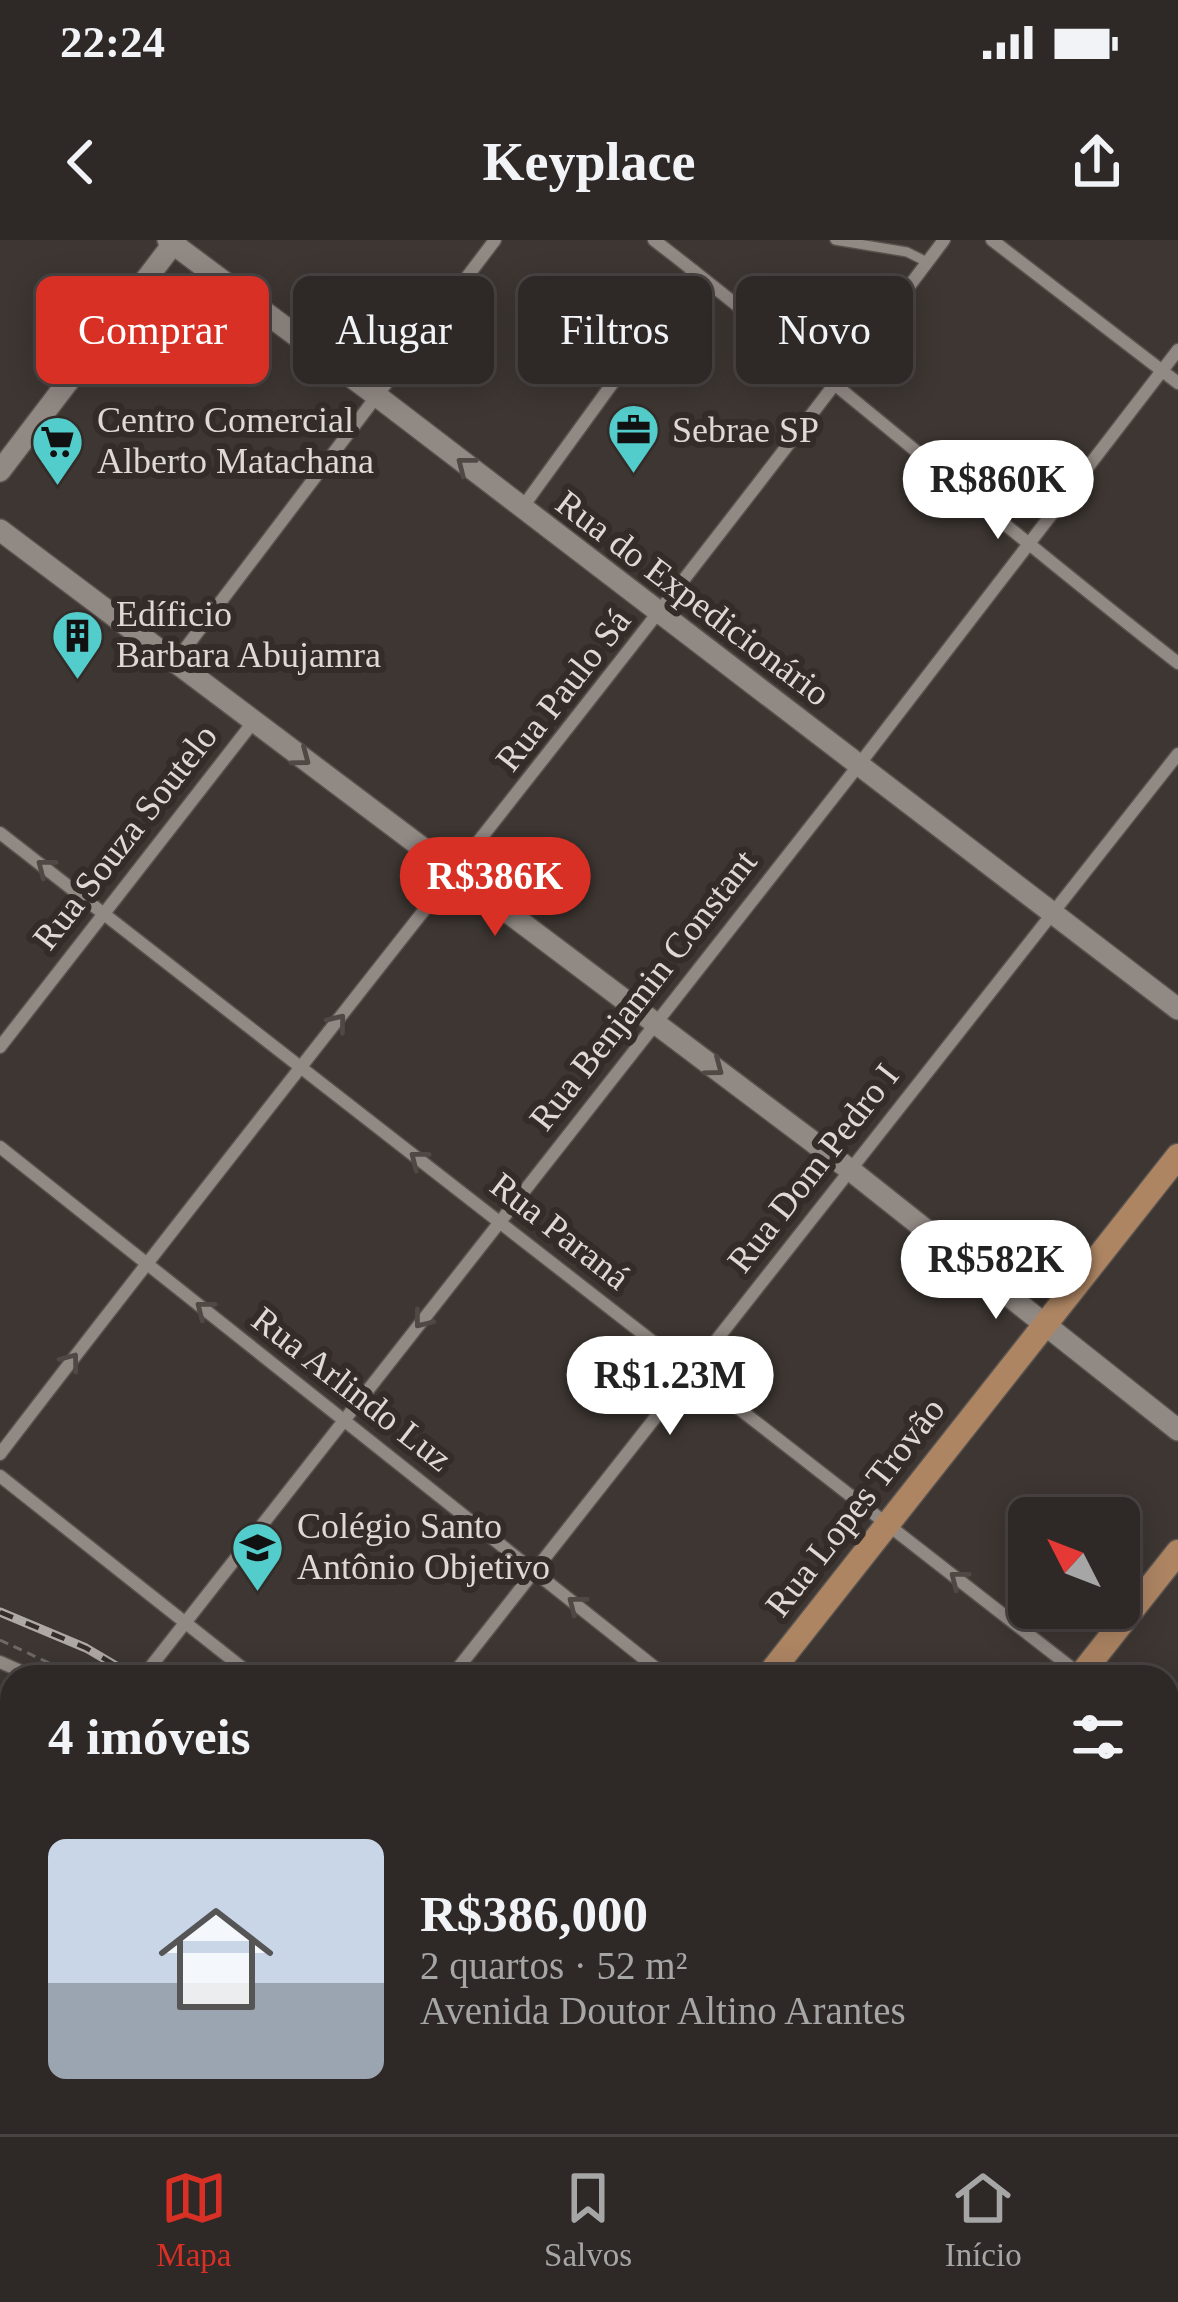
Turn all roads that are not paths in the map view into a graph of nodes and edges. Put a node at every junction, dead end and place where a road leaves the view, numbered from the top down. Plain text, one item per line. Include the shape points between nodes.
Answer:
1 (495, 240) edge
2 (654, 240) edge
3 (836, 240) edge
4 (944, 240) edge
5 (992, 240) edge
6 (172, 241) edge
7 (927, 262) junction
8 (694, 271) junction
9 (913, 281) edge
10 (736, 304) edge
11 (1178, 350) edge
12 (1162, 370) junction
13 (1178, 383) edge
14 (838, 384) joint
15 (377, 396) junction
16 (0, 471) edge
17 (521, 508) junction
18 (0, 530) edge
19 (1026, 545) junction
20 (660, 614) junction
21 (176, 662) junction
22 (1178, 663) edge
23 (254, 722) junction
24 (1178, 754) edge
25 (858, 766) junction
26 (0, 833) edge
27 (456, 874) junction
28 (104, 914) junction
29 (1053, 914) junction
30 (1178, 1009) edge
31 (656, 1023) junction
32 (0, 1047) edge
33 (302, 1068) junction
34 (0, 1147) edge
35 (1178, 1156) edge
36 (849, 1169) junction
37 (499, 1222) junction
38 (146, 1263) junction
39 (1044, 1324) junction
40 (692, 1372) junction
41 (343, 1420) junction
42 (1178, 1430) edge
43 (0, 1454) edge
44 (0, 1475) edge
45 (886, 1523) junction
46 (1178, 1552) edge
47 (534, 1571) junction
48 (184, 1621) junction
49 (152, 1665) dead end
50 (239, 1665) edge
51 (460, 1665) edge
52 (652, 1665) edge
53 (776, 1665) edge
54 (1067, 1665) edge
55 (1090, 1665) edge

1 - 15 street
2 - 8 street
3 - 7 lane
4 - 7 street, Rua Paulo Sá
5 - 12 street
6 - 15 street, Rua do Expedicionário
6 - 16 street
7 - 9 street, Rua Paulo Sá
8 - 10 street
8 - 17 street
11 - 12 street, Rua Benjamin Constant
12 - 13 street
12 - 19 street, Rua Benjamin Constant
14 - 19 street
14 - 20 street, Rua Paulo Sá
17 -> 15 street, Rua do Expedicionário
15 - 21 street
17 - 20 street, Rua do Expedicionário
18 - 21 street
19 - 22 street
19 - 25 street, Rua Benjamin Constant
20 - 25 street, Rua do Expedicionário
20 - 27 street, Rua Paulo Sá
21 - 23 street
23 -> 27 street
23 - 28 street, Rua Souza Soutelo
24 - 29 street, Rua Dom Pedro I
25 - 29 street, Rua do Expedicionário
25 - 31 street, Rua Benjamin Constant
28 -> 26 street, Rua Paraná
27 - 31 street
33 -> 27 street, Rua Paulo Sá
28 - 32 street, Rua Souza Soutelo
28 - 33 street, Rua Paraná
29 - 30 street, Rua do Expedicionário
29 - 36 street, Rua Dom Pedro I
31 -> 36 street
31 - 37 street, Rua Benjamin Constant
37 -> 33 street, Rua Paraná
33 - 38 street, Rua Paulo Sá
34 - 38 street, Rua Arlindo Luz
35 - 39 main road, Rua Lopes Trovão
36 - 39 street
36 - 40 street, Rua Dom Pedro I
37 - 40 street, Rua Paraná
37 -> 41 street, Rua Benjamin Constant
41 -> 38 street, Rua Arlindo Luz
43 -> 38 street, Rua Paulo Sá
39 - 42 street
39 - 45 main road, Rua Lopes Trovão
40 - 45 street, Rua Paraná
40 - 47 street, Rua Dom Pedro I
41 - 47 street, Rua Arlindo Luz
41 - 48 street, Rua Benjamin Constant
44 - 48 street
45 - 53 main road, Rua Lopes Trovão
54 -> 45 street, Rua Paraná
46 - 55 main road
47 - 51 street, Rua Dom Pedro I
52 -> 47 street, Rua Arlindo Luz
48 - 49 street, Rua Benjamin Constant
48 - 50 street

